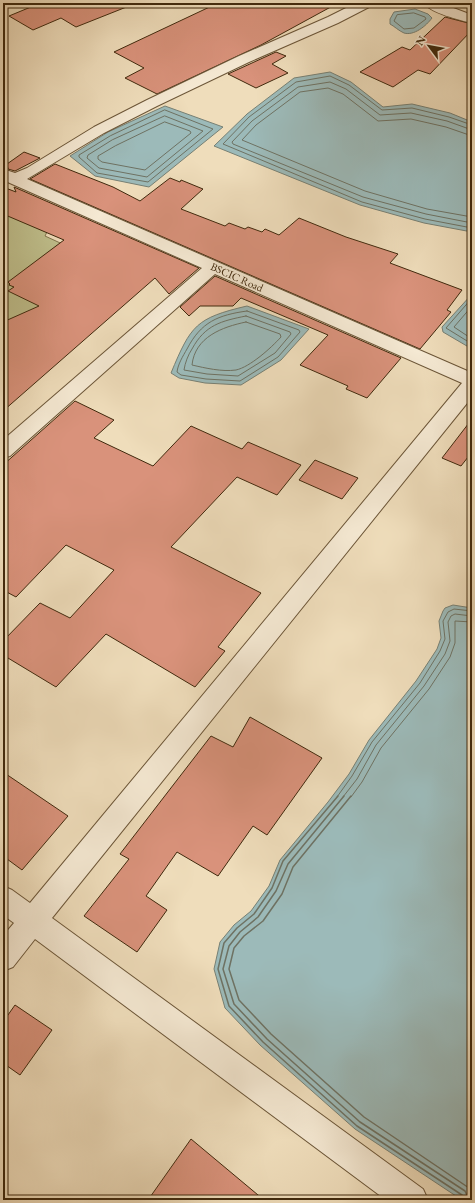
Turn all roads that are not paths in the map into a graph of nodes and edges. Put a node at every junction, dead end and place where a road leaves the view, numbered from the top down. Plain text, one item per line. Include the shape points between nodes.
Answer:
1 (366, 3) edge
2 (430, 3) edge
3 (472, 20) edge
4 (9, 176) edge
5 (213, 267) junction
6 (472, 380) edge
7 (472, 384) edge
8 (3, 451) edge
9 (3, 899) edge
10 (32, 920) junction
11 (3, 957) edge
12 (412, 1200) edge

1 - 4 street via 152,103 99,130 32,171
2 - 3 street
4 - 5 street, BSCIC Road
5 - 6 street, BSCIC Road
5 - 8 street
7 - 10 street
9 - 10 street
10 - 11 street
10 - 12 street

